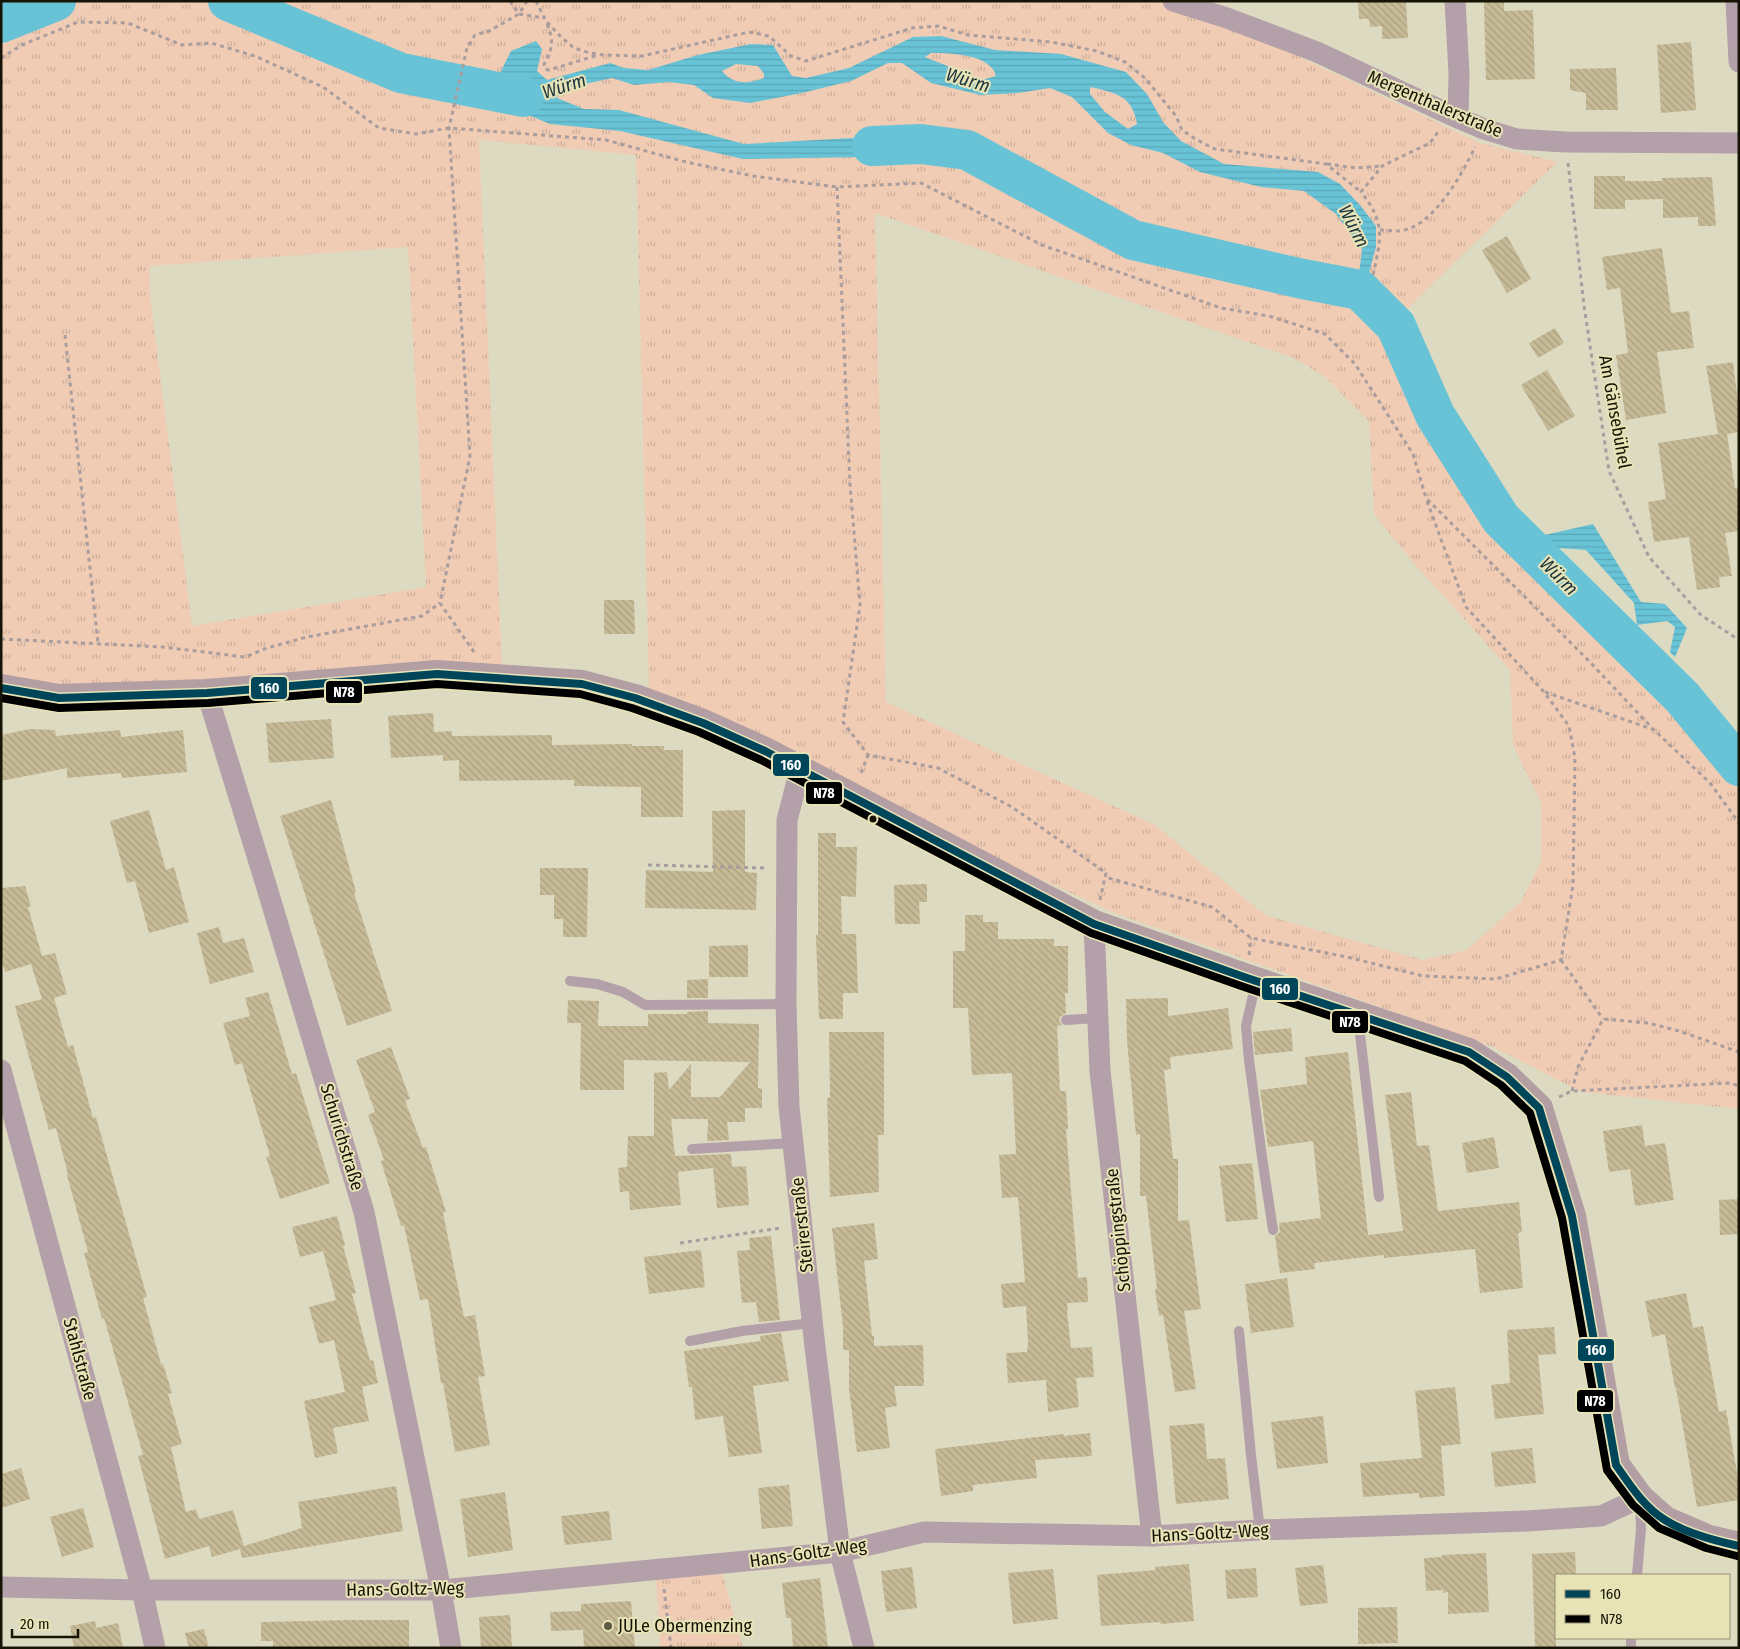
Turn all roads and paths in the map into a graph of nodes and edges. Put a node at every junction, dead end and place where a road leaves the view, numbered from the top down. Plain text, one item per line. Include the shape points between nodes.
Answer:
1 (510, 1) edge
2 (528, 1) edge
3 (536, 1) edge
4 (1173, 1) edge
5 (1455, 1) edge
6 (1736, 1) edge
7 (519, 14) junction
8 (545, 20) junction
9 (598, 55) junction
10 (1, 58) edge
11 (1739, 62) edge
12 (1454, 116) junction
13 (449, 128) junction
14 (1484, 129) junction
15 (1565, 142) junction
16 (1739, 143) edge
17 (1326, 164) junction
18 (1382, 166) junction
19 (837, 187) junction
20 (1361, 192) junction
21 (1380, 230) junction
22 (1373, 275) dead end
23 (64, 334) dead end
24 (1426, 498) junction
25 (440, 603) junction
26 (1, 640) edge
27 (1739, 640) edge
28 (98, 643) junction
29 (492, 677) junction
30 (1, 688) edge
31 (1544, 692) junction
32 (207, 693) junction
33 (1653, 730) junction
34 (800, 770) junction
35 (1739, 823) edge
36 (648, 866) dead end
37 (787, 868) junction
38 (1094, 924) junction
39 (1560, 960) junction
40 (570, 981) dead end
41 (1256, 981) junction
42 (786, 1004) junction
43 (1358, 1015) junction
44 (1098, 1018) junction
45 (1603, 1019) junction
46 (1066, 1020) dead end
47 (1739, 1052) edge
48 (1, 1070) edge
49 (1739, 1086) edge
50 (1572, 1091) junction
51 (1539, 1108) junction
52 (792, 1143) junction
53 (692, 1148) dead end
54 (1379, 1198) dead end
55 (802, 1225) junction
56 (1273, 1230) dead end
57 (680, 1243) dead end
58 (812, 1323) junction
59 (1239, 1332) dead end
60 (690, 1341) dead end
61 (1640, 1498) junction
62 (1260, 1530) junction
63 (1152, 1536) junction
64 (1739, 1546) edge
65 (840, 1552) junction
66 (662, 1570) junction
67 (1637, 1574) edge
68 (1, 1587) edge
69 (142, 1590) junction
70 (441, 1590) junction
71 (156, 1648) edge
72 (451, 1648) edge
73 (671, 1648) edge
74 (864, 1648) edge

1 - 7 path
2 - 7 path
3 - 8 path
4 - 12 street, Mergenthalerstraße via 1317,52
5 - 12 street via 1459,73
6 - 11 street
7 - 8 path
7 - 13 path via 475,35 467,48
8 - 9 path via 574,48
8 - 9 path via 552,34 553,46 544,64 545,69
9 - 17 path via 642,56 749,32 769,36 791,56 806,60 912,28 938,26 968,35 1051,42 1097,51 1125,62 1145,78 1176,116 1182,130 1215,149
10 - 13 path via 22,45 78,22 128,23 182,45 211,43 255,56 323,87 378,128 416,134
12 - 14 street, Mergenthalerstraße
12 - 18 path via 1430,143
13 - 19 path via 606,140 734,172
13 - 25 path via 470,456
14 - 15 street, Mergenthalerstraße via 1517,139
14 - 21 path via 1462,173 1434,211 1416,225 1401,231
15 - 16 street, Mergenthalerstraße
15 - 27 path, Am Gänsebühel via 1584,306 1609,472 1649,557 1701,615
17 - 18 path via 1356,168
17 - 20 path
18 - 20 path
19 - 24 path via 921,183 1042,246 1221,308 1269,316 1325,334 1355,364 1413,454
19 - 39 path via 850,484 860,605 842,722 868,755 938,768 1012,807 1106,873 1105,876 1212,906 1251,938 1423,976 1496,979
20 - 21 path via 1372,205
21 - 22 path
23 - 28 path
24 - 31 path via 1466,607
24 - 33 path
25 - 28 path via 422,616 307,637 245,657
25 - 29 path
26 - 28 path
29 - 32 main road via 437,674
29 - 34 main road via 582,684 635,698 703,723
30 - 32 main road via 59,698
31 - 33 path
31 - 39 path via 1569,726 1574,758 1573,885
32 - 70 street, Schurichstraße via 364,1212
33 - 35 path via 1710,783
34 - 37 street, Steirerstraße via 787,820
34 - 38 main road
36 - 37 path
37 - 42 street, Steirerstraße
38 - 41 main road
38 - 44 street, Schöppingstraße
39 - 45 path
40 - 42 lane via 597,984 623,992 645,1005
41 - 43 main road
41 - 56 lane via 1246,1026
42 - 52 street, Steirerstraße
43 - 51 main road via 1469,1052 1507,1077
43 - 54 lane
44 - 46 lane
44 - 63 street, Schöppingstraße via 1100,1071
45 - 47 path via 1648,1023
45 - 50 path via 1578,1067
48 - 69 street, Stahlstraße
49 - 50 path via 1730,1083
50 - 51 path
51 - 61 main road via 1572,1216 1616,1464
52 - 53 lane
52 - 55 street, Steirerstraße
55 - 57 path
55 - 58 street, Steirerstraße
58 - 60 lane
58 - 65 street, Steirerstraße
59 - 62 lane
61 - 62 street, Hans-Goltz-Weg via 1601,1516
61 - 64 main road via 1665,1520 1709,1539
61 - 67 lane via 1642,1530
62 - 63 street, Hans-Goltz-Weg
63 - 65 street, Hans-Goltz-Weg via 924,1532
65 - 66 street, Hans-Goltz-Weg
65 - 74 street, Steirerstraße
66 - 70 street, Hans-Goltz-Weg
66 - 73 path
68 - 69 street, Hans-Goltz-Weg
69 - 70 street, Hans-Goltz-Weg
69 - 71 street, Stahlstraße
70 - 72 street, Schurichstraße

